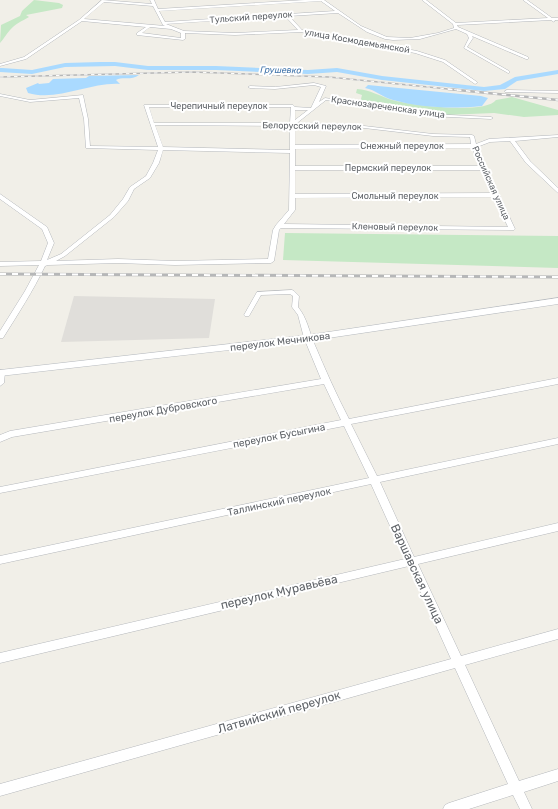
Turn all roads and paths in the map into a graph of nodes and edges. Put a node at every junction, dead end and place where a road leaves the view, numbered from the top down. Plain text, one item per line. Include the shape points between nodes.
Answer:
1 (105, 0) edge
2 (152, 0) edge
3 (322, 0) edge
4 (424, 0) edge
5 (525, 0) edge
6 (155, 5) junction
7 (157, 10) junction
8 (338, 12) junction
9 (286, 15) junction
10 (81, 20) junction
11 (553, 20) junction
12 (558, 20) edge
13 (164, 23) junction
14 (558, 24) edge
15 (150, 26) junction
16 (455, 26) junction
17 (174, 28) junction
18 (302, 31) junction
19 (183, 32) junction
20 (470, 34) junction
21 (386, 38) junction
22 (379, 45) junction
23 (527, 58) dead end
24 (0, 65) edge
25 (508, 72) dead end
26 (475, 83) dead end
27 (250, 87) dead end
28 (507, 91) dead end
29 (558, 92) edge
30 (0, 95) edge
31 (293, 107) junction
32 (312, 109) junction
33 (491, 118) dead end
34 (152, 124) junction
35 (292, 125) junction
36 (472, 136) joint
37 (558, 136) edge
38 (511, 139) junction
39 (474, 146) junction
40 (161, 148) junction
41 (292, 150) junction
42 (292, 168) junction
43 (485, 168) junction
44 (558, 191) edge
45 (497, 195) junction
46 (0, 196) edge
47 (293, 196) junction
48 (278, 226) junction
49 (512, 228) joint
50 (0, 264) edge
51 (44, 264) junction
52 (558, 301) edge
53 (247, 315) dead end
54 (0, 336) edge
55 (308, 338) junction
56 (1, 373) edge
57 (326, 381) junction
58 (558, 381) edge
59 (0, 383) edge
60 (346, 422) junction
61 (0, 439) edge
62 (558, 441) edge
63 (374, 480) junction
64 (0, 490) edge
65 (558, 527) edge
66 (0, 560) edge
67 (411, 561) junction
68 (558, 634) edge
69 (0, 658) edge
70 (458, 662) junction
71 (558, 775) edge
72 (516, 788) junction
73 (0, 790) edge
74 (449, 809) edge
75 (526, 809) edge

1 - 6 street
1 - 10 street
2 - 6 street
3 - 7 street
3 - 8 street
4 - 16 street
5 - 11 street
6 - 7 street
7 - 13 street
8 - 9 street, Тульский переулок
8 - 21 street via 357,25
9 - 13 street, Тульский переулок
9 - 18 street
10 - 15 street
10 - 24 street via 25,58
11 - 12 street
11 - 14 street
11 - 16 street
13 - 17 street, улица Космодемьянской
15 - 17 street
15 - 19 street, улица Космодемьянской via 138,34 183,39
16 - 20 street
16 - 21 street via 425,36
17 - 19 street, улица Космодемьянской
18 - 19 street, улица Космодемьянской via 235,34
18 - 22 street, улица Космодемьянской
20 - 23 street
20 - 25 street via 471,38 465,48
21 - 22 street
22 - 26 street, улица Космодемьянской via 416,52 444,61
27 - 32 street, Краснозареченская улица via 281,88 314,84 324,86
28 - 29 street
30 - 40 street, Снежный переулок via 30,101 81,96 88,147
31 - 32 street
31 - 34 street, Черепичный переулок via 146,106
31 - 35 street
32 - 33 street, Краснозареченская улица via 325,99 429,114
32 - 35 street, Краснозареченская улица
34 - 35 street, Белорусский переулок
34 - 40 street
35 - 36 street, Белорусский переулок via 347,125 433,135
35 - 41 street
36 - 39 street, Российская улица
37 - 38 street, Снежный переулок
38 - 39 street, Снежный переулок via 489,141
38 - 44 street via 528,162
39 - 41 street, Снежный переулок
39 - 43 street, Российская улица
40 - 41 street, Снежный переулок
40 - 51 street via 148,177 132,188 126,200 112,216 64,255
41 - 42 street
42 - 43 street, Пермский переулок
42 - 47 street
43 - 45 street, Российская улица
45 - 47 street, Смольный переулок
45 - 49 street, Российская улица
46 - 51 street via 45,228 51,243
47 - 48 street via 292,210
48 - 49 street, Кленовый переулок
48 - 51 street via 271,261 118,261
50 - 51 street
51 - 54 street
52 - 55 street, переулок Мечникова
53 - 55 street, Варшавская улица via 259,293 292,292 296,296 295,308
55 - 56 street, переулок Мечникова
55 - 57 street, Варшавская улица
56 - 59 street
57 - 60 street, Варшавская улица
57 - 61 street, переулок Дубровского via 10,434
58 - 60 street, переулок Бусыгина
60 - 63 street, Варшавская улица
60 - 64 street, переулок Бусыгина
62 - 63 street, Таллинский переулок
63 - 66 street, Таллинский переулок
63 - 67 street, Варшавская улица
65 - 67 street, переулок Муравьёва
67 - 69 street, переулок Муравьёва
67 - 70 street, Варшавская улица
68 - 70 street, Латвийский переулок
70 - 72 street, Варшавская улица
70 - 73 street, Латвийский переулок
71 - 72 street
72 - 74 street
72 - 75 street, Варшавская улица

